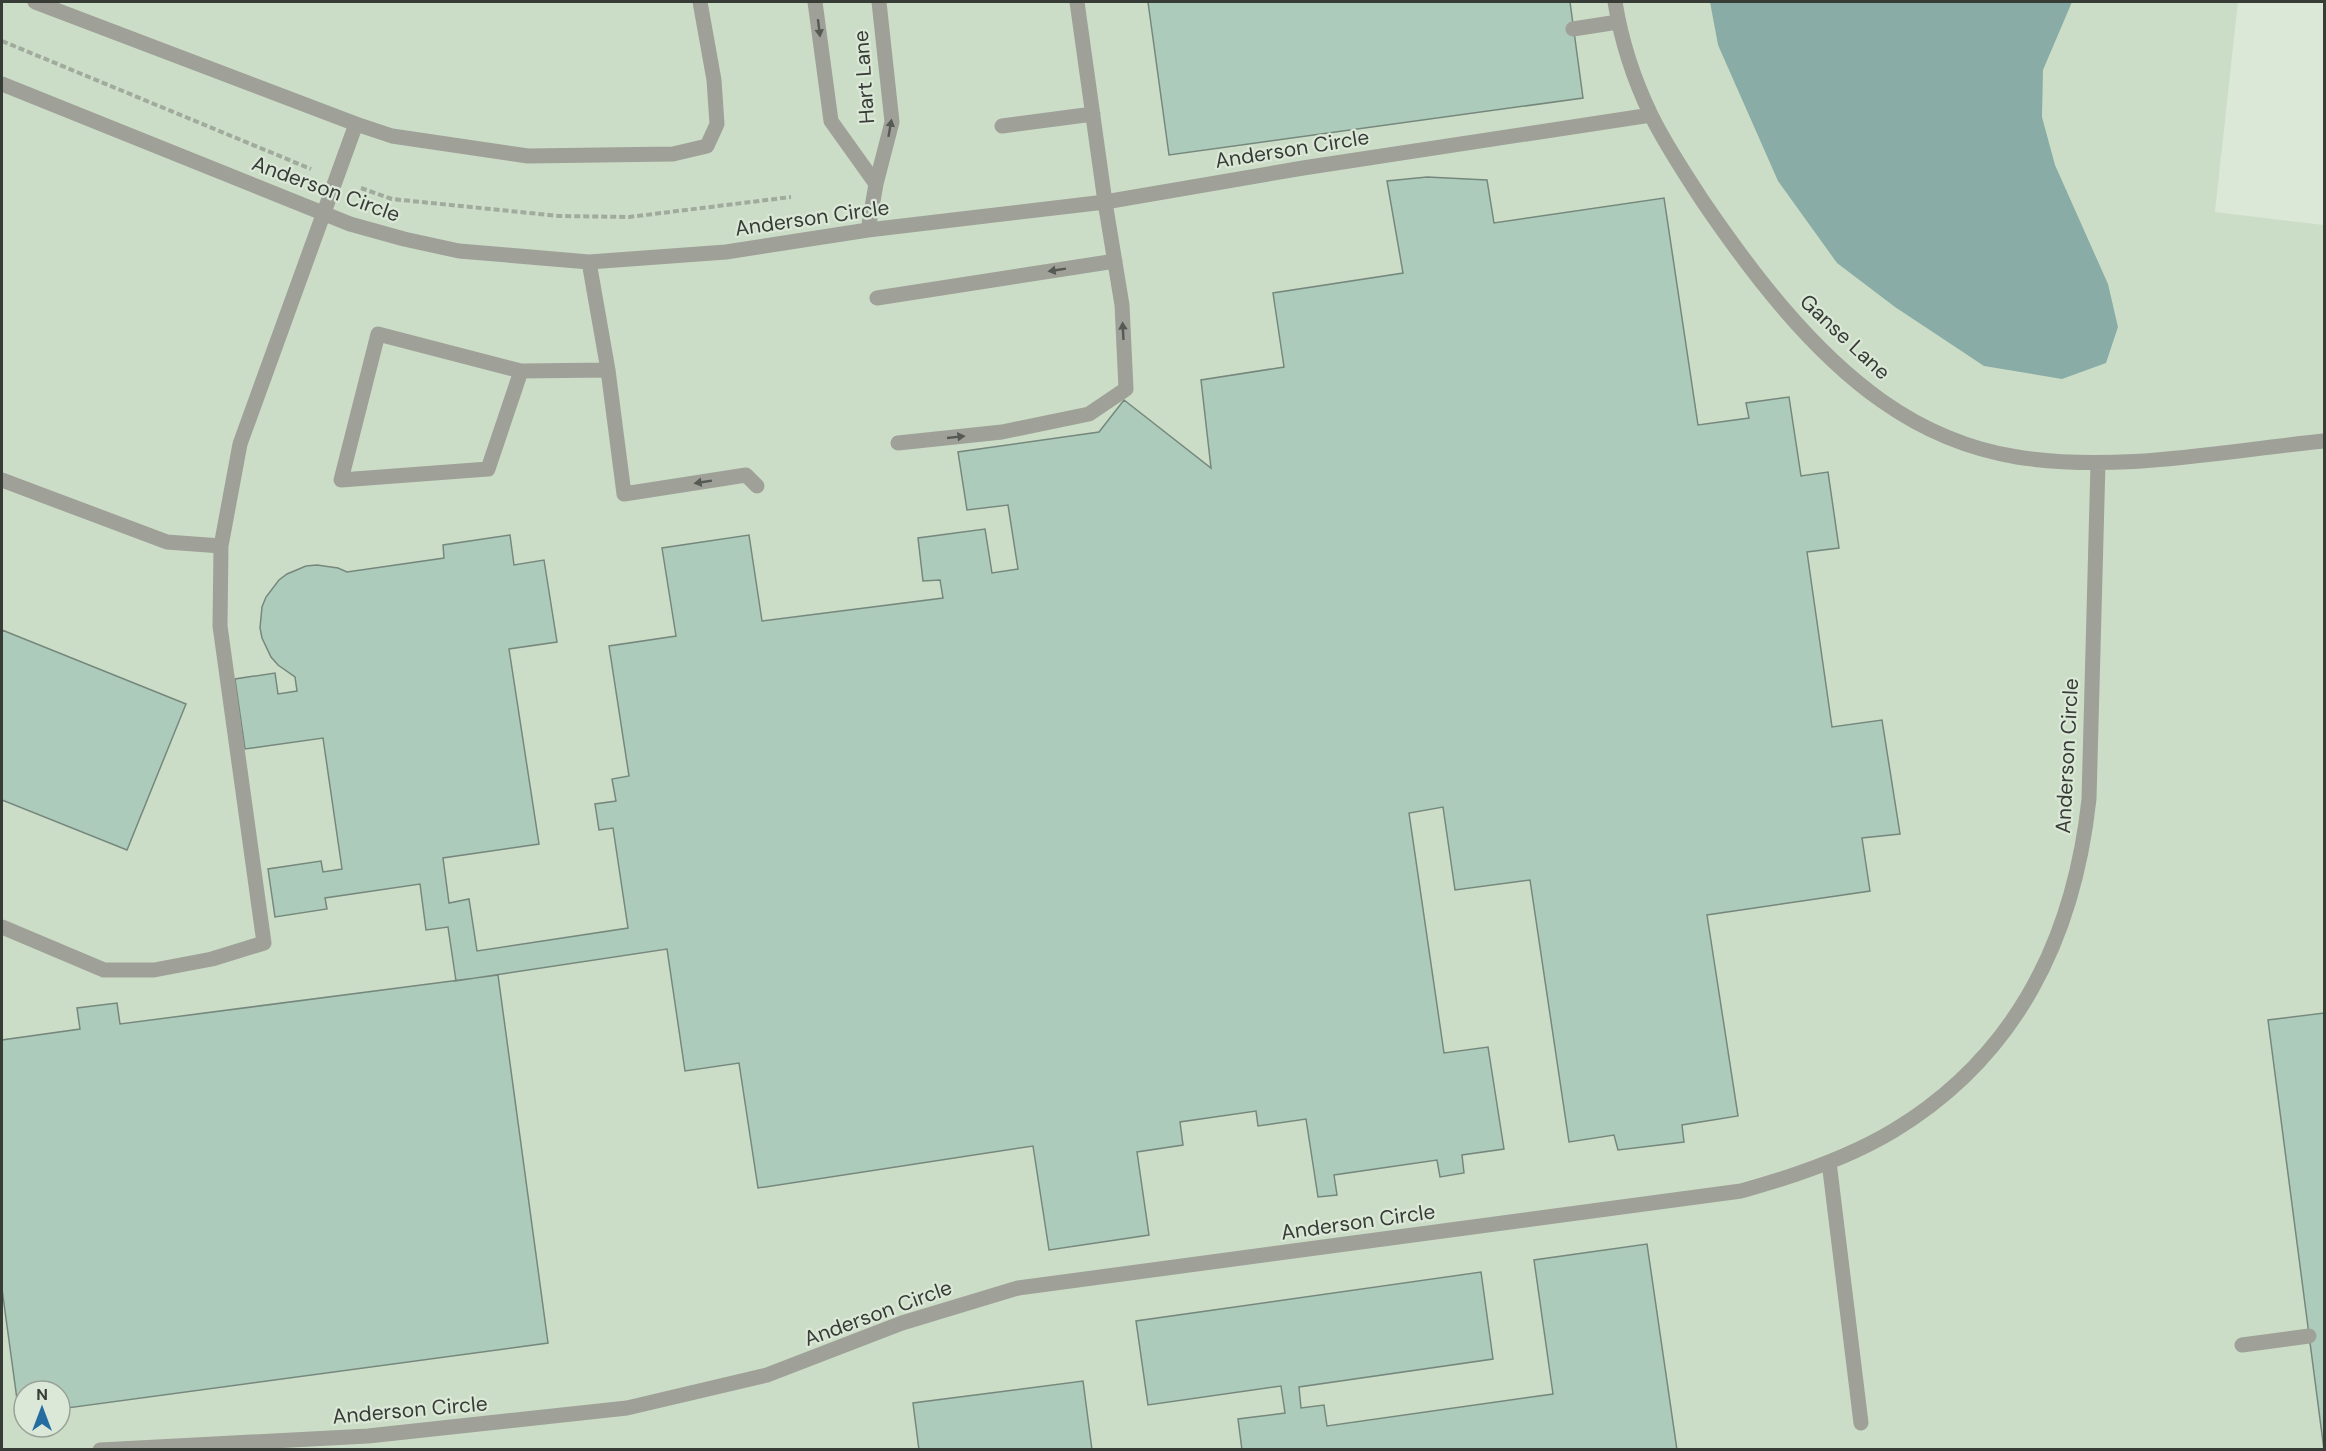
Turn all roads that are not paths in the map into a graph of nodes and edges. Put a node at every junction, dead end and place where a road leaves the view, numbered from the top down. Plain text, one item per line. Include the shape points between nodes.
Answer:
1 (35, 2) edge
2 (700, 2) edge
3 (815, 2) edge
4 (879, 2) edge
5 (1077, 2) edge
6 (1615, 2) edge
7 (1618, 22) junction
8 (1573, 29) dead end
9 (2, 84) edge
10 (1093, 114) junction
11 (1651, 115) junction
12 (356, 124) junction
13 (1002, 126) dead end
14 (876, 184) junction
15 (1105, 202) junction
16 (324, 214) junction
17 (868, 230) junction
18 (1114, 261) junction
19 (589, 262) junction
20 (877, 297) dead end
21 (608, 370) junction
22 (521, 371) junction
23 (2325, 441) edge
24 (898, 443) dead end
25 (2098, 463) junction
26 (2, 480) edge
27 (757, 486) dead end
28 (221, 546) junction
29 (2, 927) edge
30 (1828, 1162) junction
31 (2309, 1336) dead end
32 (2242, 1345) dead end
33 (1861, 1423) dead end
34 (100, 1449) edge

1 - 12 street
2 - 12 street via 714,80 717,124 707,146 673,154 528,156 392,136
3 -> 14 street, Hart Lane via 831,121
14 -> 4 street, Hart Lane via 892,122
5 - 10 street
6 - 7 street, Ganse Lane
7 - 8 street
7 - 11 street, Ganse Lane
9 - 16 street, Anderson Circle
10 - 13 street
10 - 15 street
11 - 15 street, Anderson Circle
11 - 25 street, Ganse Lane via 1677,163 1726,235 1783,308 1882,401 1956,442 2015,457
12 - 16 street
14 - 17 street, Hart Lane
15 - 17 street, Anderson Circle
15 - 18 street
16 - 19 street, Anderson Circle via 459,251
16 - 28 street via 240,444
17 - 19 street, Anderson Circle via 726,252
18 -> 20 street
24 -> 18 street via 1002,432 1089,414 1126,389 1122,305
19 - 21 street
21 - 22 street
27 -> 21 street via 746,475 624,494
22 - 22 street via 378,334 341,480 488,469
23 - 25 street, Ganse Lane
25 - 30 street, Anderson Circle via 2090,800 2085,841 2066,916 2046,963 2018,1012 1979,1060 1943,1095 1893,1131
26 - 28 street via 167,542
28 - 29 street via 220,626 264,943 212,959 154,970 104,970
30 - 33 street
30 - 34 street, Anderson Circle via 1741,1191 1018,1288 902,1323 767,1375 627,1408 369,1436
31 - 32 street

